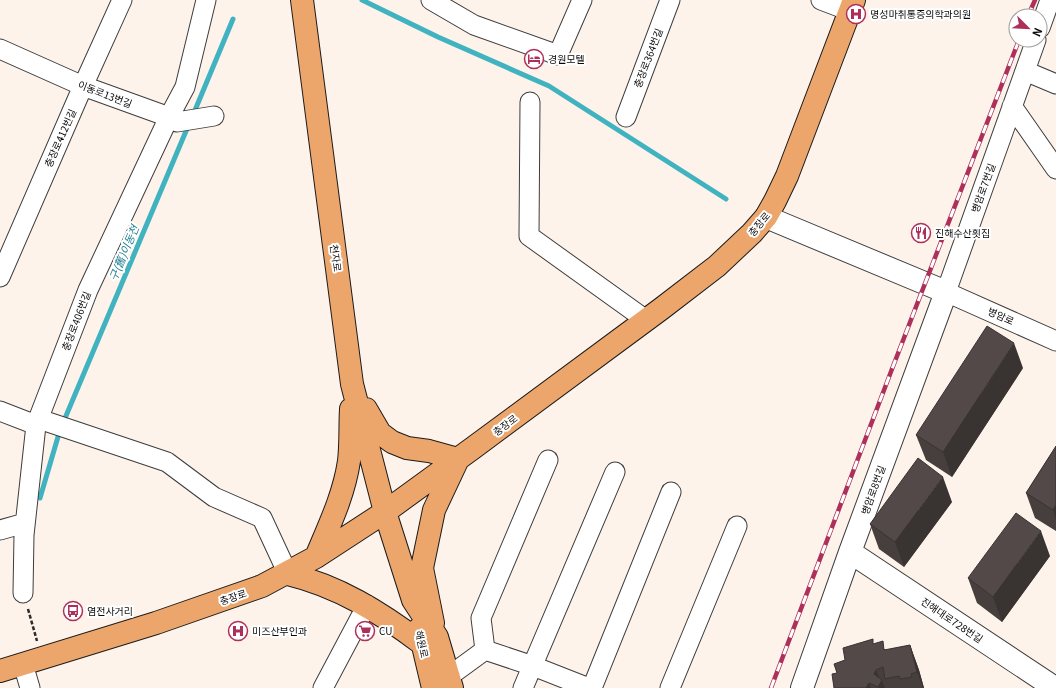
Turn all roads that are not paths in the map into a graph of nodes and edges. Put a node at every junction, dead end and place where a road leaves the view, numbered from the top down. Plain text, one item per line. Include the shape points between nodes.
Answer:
1 (122, 0) edge
2 (206, 0) edge
3 (302, 0) edge
4 (431, 0) edge
5 (582, 0) edge
6 (670, 0) edge
7 (822, 0) edge
8 (852, 6) edge
9 (1033, 48) edge
10 (0, 49) edge
11 (1025, 71) junction
12 (1056, 84) edge
13 (83, 86) junction
14 (530, 102) dead end
15 (1012, 106) junction
16 (207, 117) dead end
17 (626, 117) dead end
18 (173, 120) junction
19 (1056, 169) edge
20 (766, 217) junction
21 (0, 277) edge
22 (946, 292) junction
23 (646, 320) junction
24 (1056, 341) edge
25 (352, 384) junction
26 (0, 411) edge
27 (42, 422) junction
28 (458, 459) junction
29 (548, 460) dead end
30 (615, 472) dead end
31 (671, 492) dead end
32 (385, 512) junction
33 (25, 523) junction
34 (737, 526) dead end
35 (0, 530) edge
36 (850, 552) junction
37 (316, 557) junction
38 (288, 574) junction
39 (23, 593) road end
40 (366, 605) junction
41 (429, 640) junction
42 (485, 650) junction
43 (33, 661) junction
44 (533, 666) junction
45 (0, 671) edge
46 (444, 684) edge
47 (30, 688) edge
48 (323, 688) edge
49 (524, 688) edge
50 (590, 688) edge
51 (670, 688) edge
52 (802, 688) edge
53 (1055, 688) edge

1 - 13 street, 충장로412번길
2 - 18 street, 충장로406번길 via 185,87
3 - 25 main road, 천자로
4 - 5 street via 474,25 558,55
6 - 17 street, 충장로364번길
7 - 8 street
8 - 20 main road, 충장로 via 787,176
9 - 11 street, 병암로7번길
10 - 13 street, 이동로13번길
11 - 12 street
11 - 15 street, 병암로7번길
13 - 18 street, 이동로13번길
13 - 21 street, 충장로412번길
14 - 23 street via 530,236
15 - 19 street
15 - 22 street, 병암로7번길
16 - 18 street
18 - 27 street, 충장로406번길 via 88,290
20 - 22 street
20 - 23 main road, 충장로 via 717,266
22 - 24 street, 병암로
22 - 36 street, 병암로8번길
23 - 28 main road, 충장로
25 - 28 main road via 380,434 407,448
25 - 32 main road, 천자로
25 - 37 main road via 350,449 346,475 340,498
26 - 27 street
27 - 33 street, 충장로406번길
27 - 38 street via 167,462 214,497 262,518
28 - 32 main road, 충장로
28 - 41 main road via 434,510 422,568
29 - 42 street via 481,618
30 - 44 street
31 - 50 street
32 - 37 main road, 충장로
32 - 41 main road, 해원로 via 413,600
33 - 35 street
33 - 39 street, 충장로406번길
34 - 51 street
36 - 52 street, 병암로8번길
36 - 53 street, 진해대로728번길
37 - 38 main road, 충장로
38 - 40 main road via 323,584
38 - 43 main road, 충장로 via 262,586 164,621
40 - 41 main road
40 - 48 street
41 - 46 main road, 해원로
42 - 44 street
42 - 46 street
43 - 45 main road, 충장로
43 - 47 street
44 - 49 street
44 - 50 street

